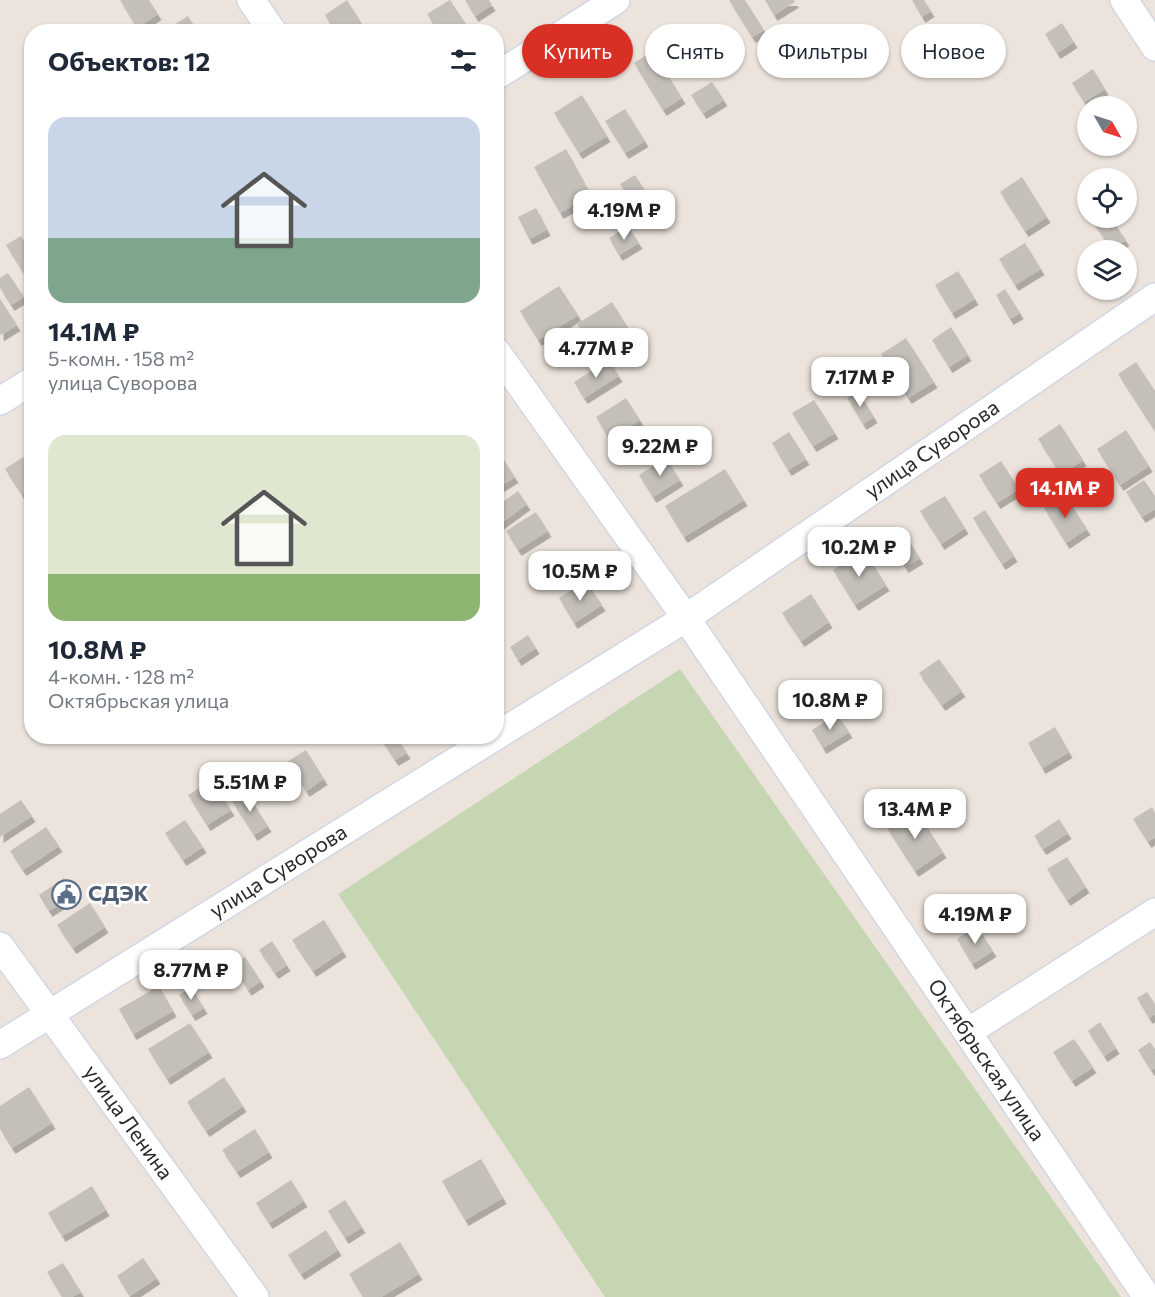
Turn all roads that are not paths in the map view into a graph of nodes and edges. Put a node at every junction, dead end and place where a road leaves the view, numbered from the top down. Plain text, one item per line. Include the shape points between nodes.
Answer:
1 (251, 0) edge
2 (616, 0) edge
3 (1124, 0) edge
4 (268, 24) edge
5 (1155, 47) edge
6 (504, 71) edge
7 (1155, 297) edge
8 (504, 362) edge
9 (24, 386) edge
10 (0, 401) edge
11 (686, 618) junction
12 (504, 731) edge
13 (483, 744) edge
14 (1155, 912) edge
15 (0, 946) edge
16 (50, 1015) junction
17 (968, 1032) junction
18 (0, 1045) edge
19 (255, 1297) edge
20 (1147, 1297) edge

1 - 4 street
2 - 6 street
3 - 5 street
7 - 11 street, улица Суворова
8 - 11 street, Октябрьская улица
9 - 10 street
11 - 12 street, улица Суворова
11 - 17 street, Октябрьская улица
13 - 16 street, улица Суворова
14 - 17 street
15 - 16 street, улица Ленина
16 - 18 street, улица Суворова
16 - 19 street, улица Ленина
17 - 20 street, Октябрьская улица

